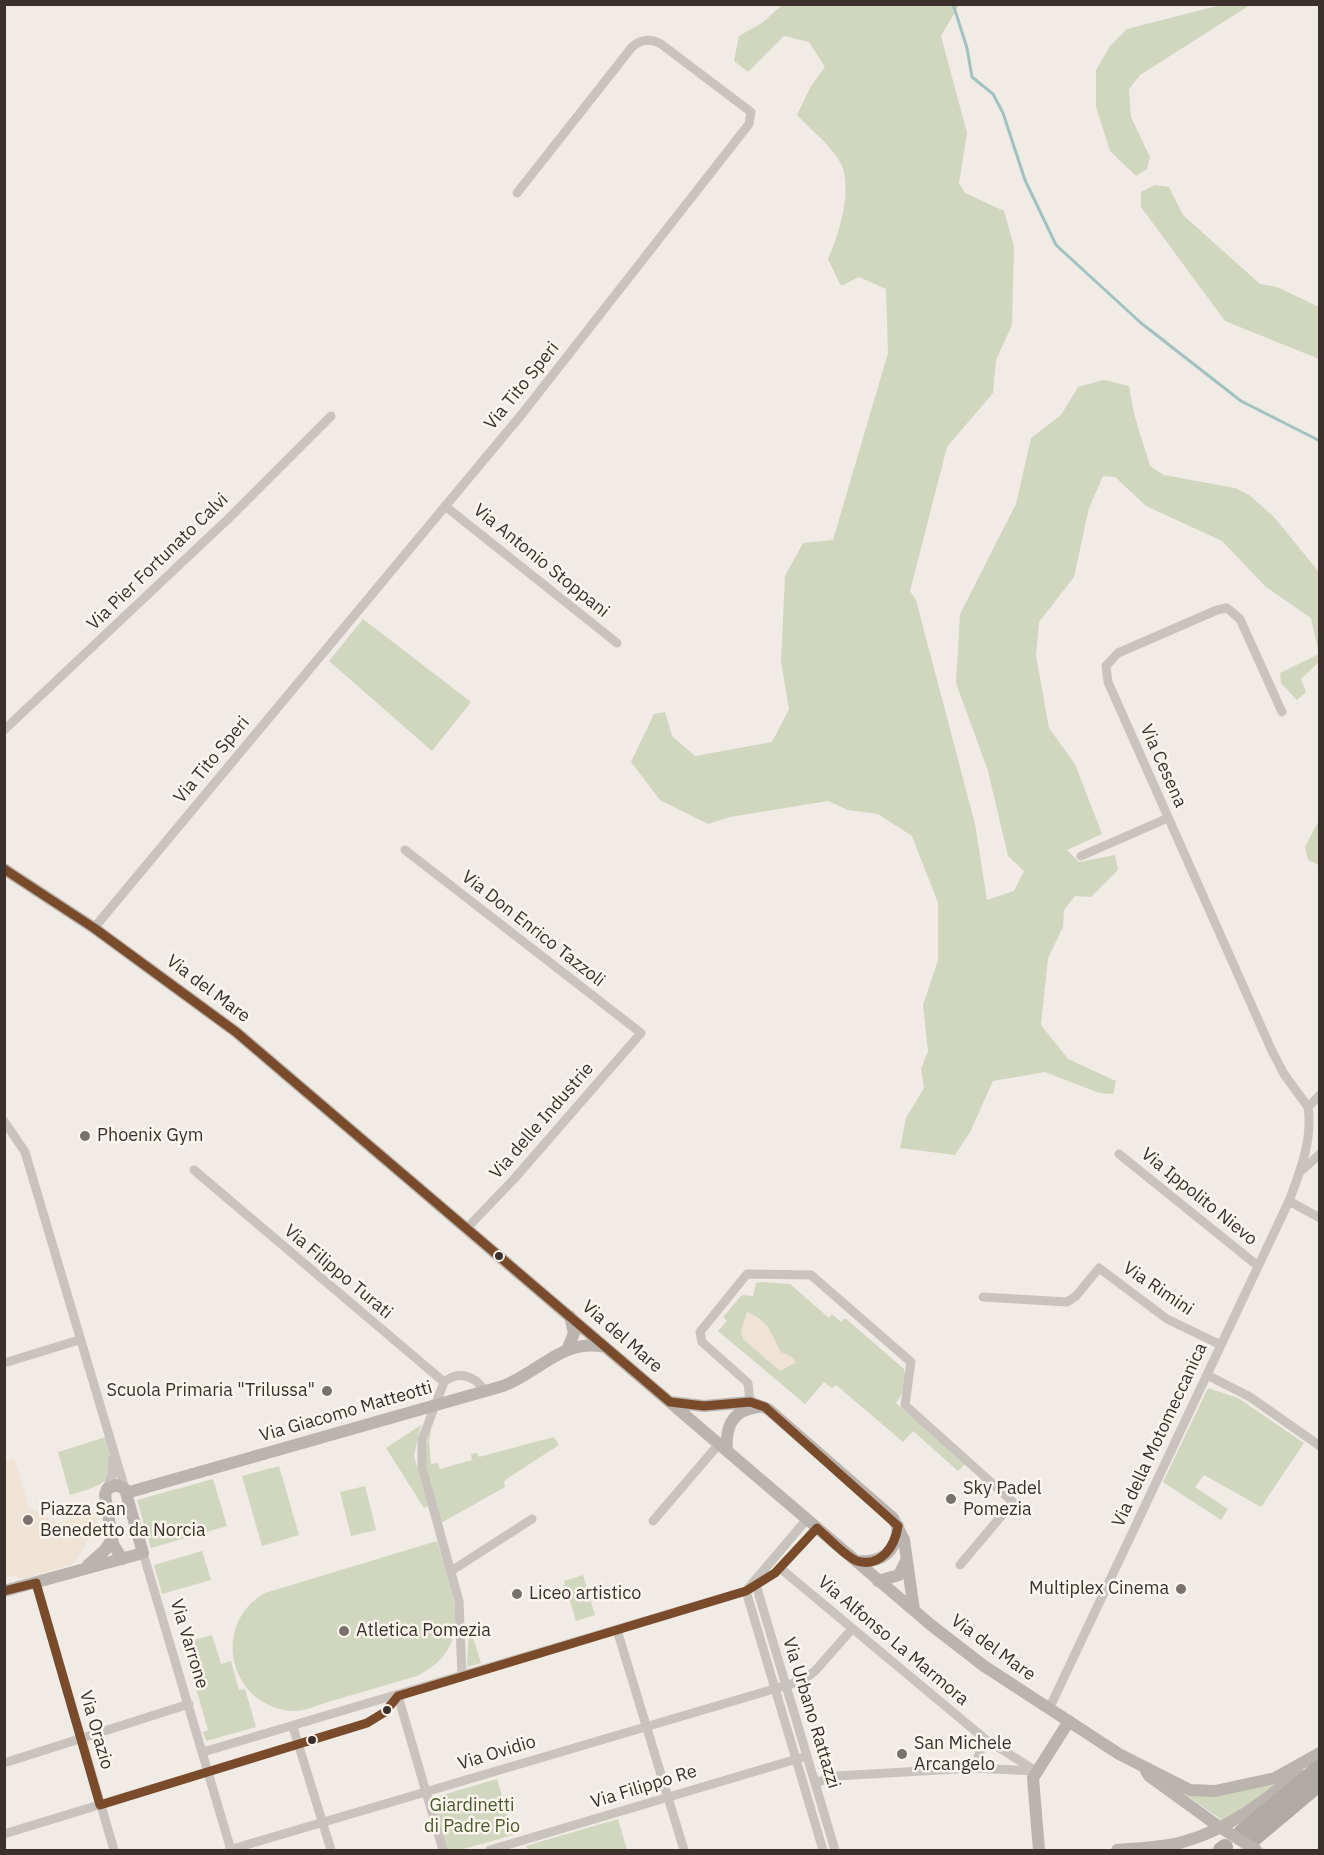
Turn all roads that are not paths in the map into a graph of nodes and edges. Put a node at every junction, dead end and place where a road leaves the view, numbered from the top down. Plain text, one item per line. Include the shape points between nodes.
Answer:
1 (517, 193) dead end
2 (331, 416) dead end
3 (445, 506) junction
4 (617, 643) dead end
5 (1282, 712) dead end
6 (4, 730) edge
7 (1168, 818) junction
8 (405, 850) dead end
9 (1081, 856) dead end
10 (4, 869) edge
11 (94, 928) junction
12 (641, 1034) joint
13 (1320, 1095) edge
14 (1308, 1107) junction
15 (4, 1121) edge
16 (1119, 1154) dead end
17 (1320, 1154) edge
18 (194, 1170) dead end
19 (1299, 1174) junction
20 (1289, 1201) junction
21 (1320, 1218) edge
22 (467, 1228) junction
23 (1258, 1266) junction
24 (983, 1297) dead end
25 (570, 1316) junction
26 (79, 1340) junction
27 (1221, 1345) junction
28 (605, 1347) junction
29 (568, 1348) junction
30 (4, 1363) edge
31 (1207, 1375) junction
32 (444, 1382) junction
33 (485, 1391) junction
34 (670, 1402) junction
35 (756, 1404) junction
36 (435, 1406) junction
37 (704, 1406) junction
38 (686, 1416) junction
39 (703, 1431) junction
40 (1320, 1446) edge
41 (723, 1447) junction
42 (112, 1448) junction
43 (125, 1491) junction
44 (105, 1492) junction
45 (532, 1519) dead end
46 (807, 1519) junction
47 (653, 1521) dead end
48 (898, 1526) junction
49 (817, 1528) junction
50 (112, 1539) junction
51 (143, 1553) junction
52 (122, 1559) junction
53 (906, 1560) junction
54 (856, 1561) junction
55 (960, 1565) dead end
56 (780, 1568) junction
57 (79, 1570) junction
58 (451, 1571) junction
59 (878, 1581) junction
60 (36, 1583) junction
61 (756, 1585) junction
62 (746, 1591) junction
63 (4, 1592) edge
64 (914, 1610) junction
65 (852, 1629) junction
66 (616, 1630) junction
67 (462, 1677) junction
68 (786, 1685) junction
69 (774, 1688) junction
70 (398, 1696) junction
71 (189, 1704) junction
72 (1049, 1708) junction
73 (1069, 1721) junction
74 (646, 1726) junction
75 (293, 1727) junction
76 (81, 1738) junction
77 (985, 1739) junction
78 (298, 1744) junction
79 (203, 1752) junction
80 (807, 1756) junction
81 (1318, 1759) edge
82 (5, 1760) edge
83 (796, 1760) junction
84 (1142, 1766) junction
85 (974, 1768) junction
86 (1036, 1771) junction
87 (209, 1773) junction
88 (815, 1783) junction
89 (1320, 1783) edge
90 (426, 1791) junction
91 (668, 1798) junction
92 (100, 1805) junction
93 (322, 1823) junction
94 (1218, 1826) junction
95 (4, 1834) edge
96 (1196, 1837) junction
97 (1251, 1842) edge
98 (1141, 1849) edge
99 (231, 1850) edge
100 (114, 1851) edge
101 (331, 1851) edge
102 (443, 1851) edge
103 (490, 1851) edge
104 (684, 1851) edge
105 (823, 1851) edge
106 (834, 1851) edge
107 (1039, 1851) edge
108 (1117, 1851) edge
109 (1187, 1851) edge

1 - 3 street, Via Tito Speri via 632,47 642,40 661,44 751,112 749,124
2 - 6 street, Via Pier Fortunato Calvi
3 - 4 street, Via Antonio Stoppani
3 - 11 street, Via Tito Speri
5 - 7 street, Via Cesena via 1241,621 1231,609 1217,610 1109,659 1105,668 1108,682
7 - 9 street
7 - 14 street, Via Cesena via 1272,1051
8 - 12 street, Via Don Enrico Tazzoli
10 - 11 main road, Via del Mare
11 - 22 main road, Via del Mare via 236,1032
12 - 22 street, Via delle Industrie
13 - 14 street
14 - 19 street, Via della Motomeccanica via 1309,1127
15 - 26 street, Via Varrone via 25,1152
16 - 23 street, Via Ippolito Nievo
17 - 19 street, Via della Motomeccanica
18 - 32 street, Via Filippo Turati
19 - 20 street, Via della Motomeccanica
20 - 21 street
20 - 23 street, Via della Motomeccanica
22 - 25 main road, Via del Mare
23 - 27 street, Via della Motomeccanica
24 - 27 street, Via Rimini via 1067,1302 1099,1268 1167,1319
25 - 28 main road, Via del Mare
25 - 29 main road via 573,1335
26 - 30 street
26 - 42 street, Via Varrone
27 - 31 street, Via della Motomeccanica
28 - 29 main road, Via Giacomo Matteotti via 584,1344
28 - 34 main road, Via del Mare
29 - 33 main road, Via Giacomo Matteotti via 525,1376
31 - 40 street via 1250,1398
31 - 72 street, Via della Motomeccanica
32 - 33 street via 465,1375 478,1381
32 - 36 street
33 - 36 main road, Via Giacomo Matteotti
34 - 37 main road
34 - 38 main road, Via del Mare
35 - 37 main road
35 - 41 main road via 732,1419
35 - 48 main road
35 - 55 street via 748,1383 702,1342 700,1332 747,1274 811,1275 911,1362 905,1405 1013,1502
36 - 43 main road, Via Giacomo Matteotti
36 - 58 street via 422,1440 421,1461
37 - 38 main road
37 - 39 main road via 700,1418
38 - 39 main road, Via del Mare
39 - 41 main road, Via del Mare
41 - 46 main road, Via del Mare
41 - 47 street
42 - 43 street, Via Varrone
42 - 44 street, Via Varrone via 113,1471
43 - 44 main road, Via Giacomo Matteotti via 116,1485
43 - 51 main road, Via Varrone
44 - 50 main road
45 - 58 street
46 - 49 main road, Via del Mare
46 - 62 street
48 - 53 main road
48 - 54 main road via 897,1539 889,1553 874,1561
49 - 54 main road, Via del Mare
49 - 56 street
50 - 52 main road
50 - 57 main road via 98,1558
51 - 52 main road
51 - 71 street, Via Varrone
52 - 57 main road
53 - 59 main road via 899,1575
53 - 64 main road
54 - 59 main road, Via del Mare
56 - 61 street
56 - 65 street, Via Alfonso La Marmora
57 - 60 main road
58 - 67 street via 462,1613
59 - 64 main road, Via del Mare
60 - 63 main road
60 - 76 street, Via Orazio
61 - 62 street
61 - 68 street, Via Urbano Rattazzi
62 - 66 street
62 - 69 street, Via Urbano Rattazzi
64 - 72 main road, Via del Mare via 984,1666
65 - 68 street, Via Ovidio via 807,1678
65 - 77 street, Via Alfonso La Marmora
66 - 67 street
66 - 74 street
67 - 70 street
68 - 69 street, Via Ovidio
68 - 80 street, Via Urbano Rattazzi
69 - 74 street, Via Ovidio
69 - 83 street, Via Urbano Rattazzi
70 - 75 street
70 - 78 street via 389,1709 372,1721
70 - 90 street
71 - 76 street
71 - 79 street, Via Varrone
72 - 73 main road, Via del Mare
73 - 84 main road, Via del Mare
73 - 86 main road
74 - 90 street, Via Ovidio
74 - 91 street
75 - 78 street
75 - 79 street
76 - 82 street
76 - 92 street, Via Orazio
77 - 85 street
77 - 86 street, Via Alfonso La Marmora
78 - 87 street
78 - 93 street
79 - 87 street, Via Varrone
80 - 83 street, Via Filippo Re
80 - 88 street, Via Urbano Rattazzi
81 - 84 main road via 1275,1778 1204,1792 1184,1788
81 - 94 main road via 1230,1823
81 - 97 highway
83 - 91 street, Via Filippo Re
83 - 105 street, Via Urbano Rattazzi
84 - 94 main road, Via del Mare via 1149,1776
85 - 86 street
85 - 88 street via 836,1776
86 - 107 main road via 1033,1786
87 - 92 street
87 - 99 street, Via Varrone
88 - 106 street, Via Urbano Rattazzi
89 - 97 highway
90 - 93 street, Via Ovidio
90 - 102 street
91 - 103 street, Via Filippo Re
91 - 104 street
92 - 95 street
92 - 100 street, Via Orazio
93 - 99 street, Via Ovidio
93 - 101 street
94 - 96 main road
94 - 97 main road, Via del Mare, bridge
96 - 98 main road
96 - 109 main road
98 - 108 main road

